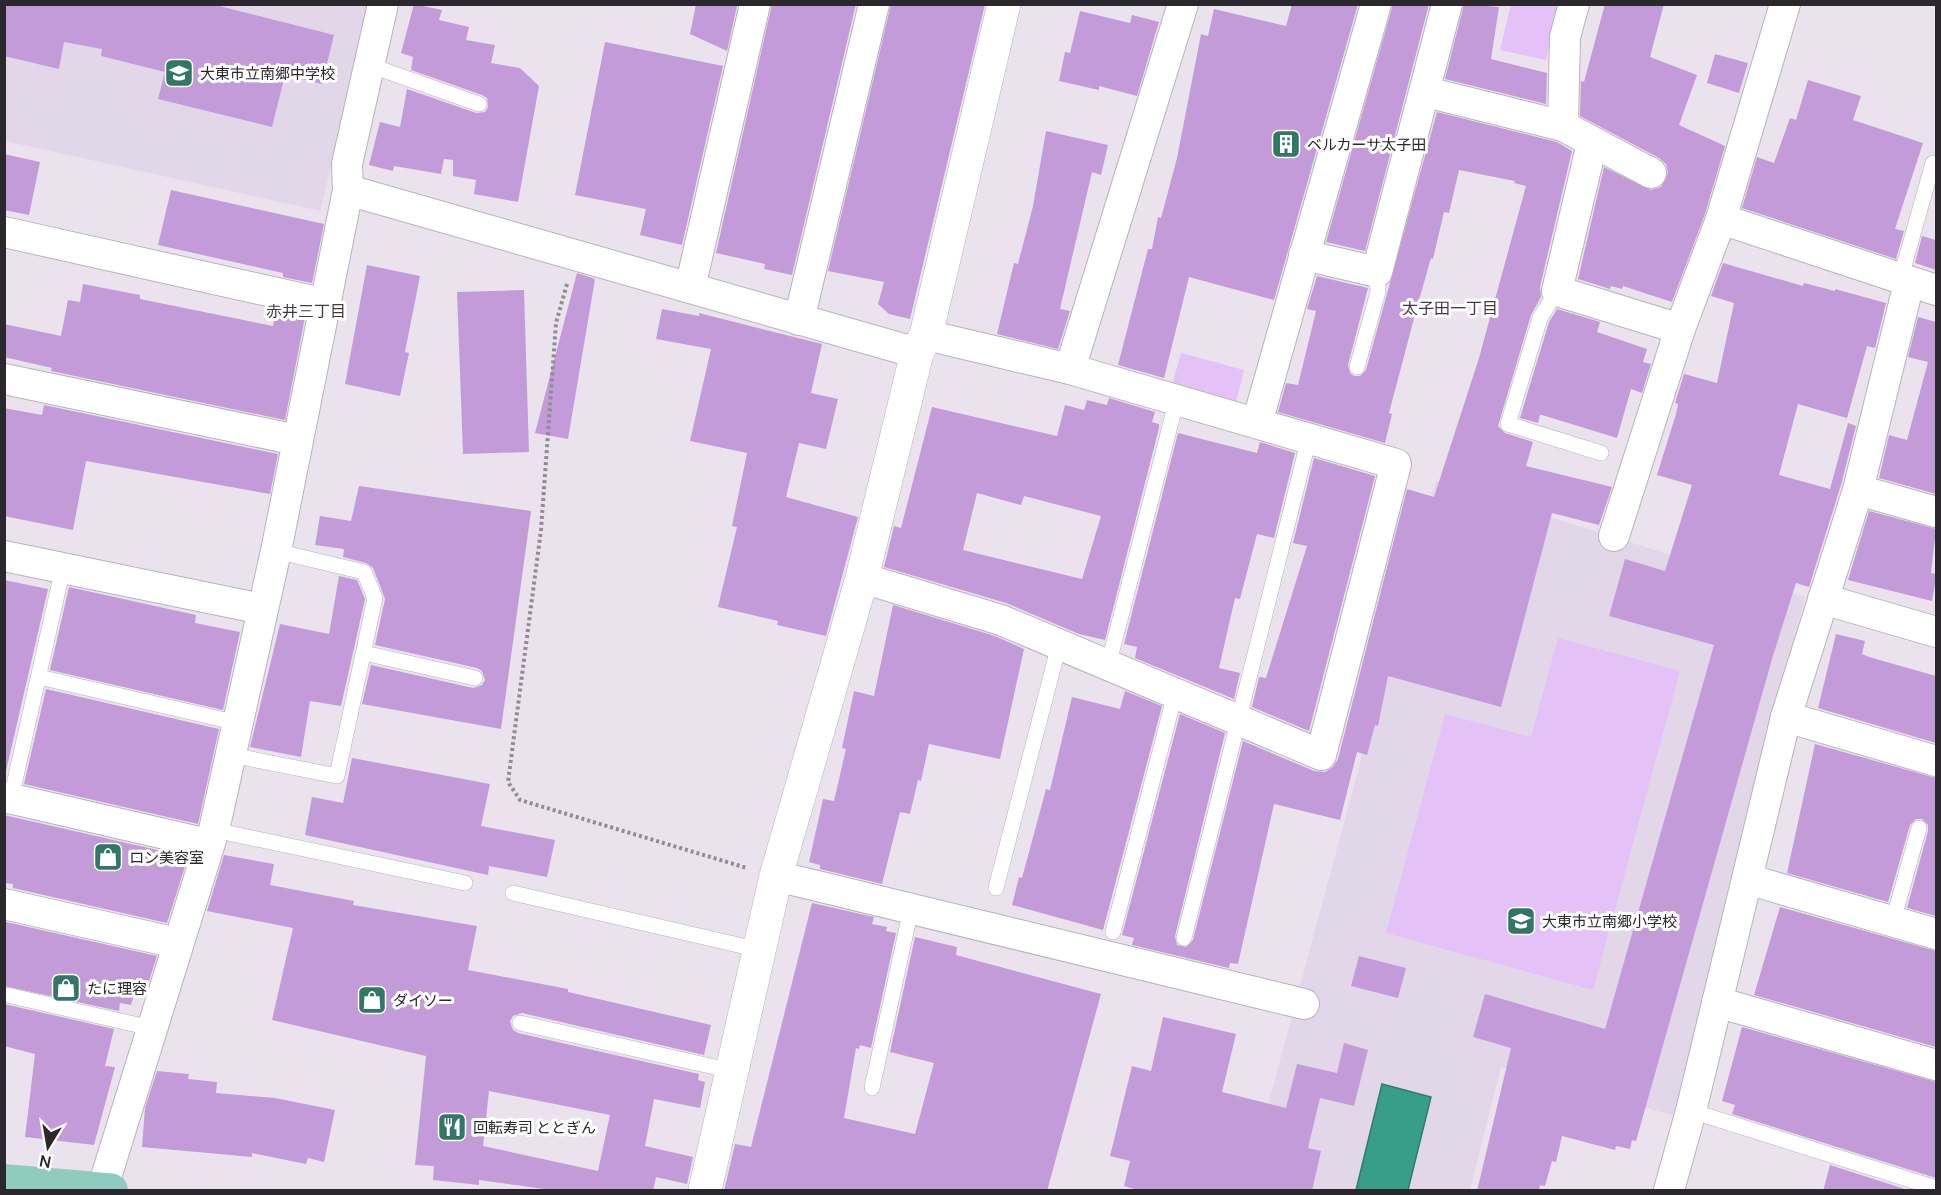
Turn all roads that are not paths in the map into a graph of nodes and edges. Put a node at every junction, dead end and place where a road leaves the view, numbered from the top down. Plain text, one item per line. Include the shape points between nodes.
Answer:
1 (383, 4) edge
2 (755, 4) edge
3 (874, 4) edge
4 (1004, 4) edge
5 (1183, 4) edge
6 (1376, 4) edge
7 (1448, 4) edge
8 (1574, 4) edge
9 (1785, 4) edge
10 (369, 65) junction
11 (1426, 92) junction
12 (479, 105) dead end
13 (1563, 126) junction
14 (1592, 143) junction
15 (1933, 163) dead end
16 (1651, 173) dead end
17 (348, 190) junction
18 (1721, 219) junction
19 (5, 236) edge
20 (1304, 255) junction
21 (1377, 272) junction
22 (1915, 284) edge
23 (690, 288) junction
24 (1557, 291) junction
25 (326, 304) junction
26 (799, 320) junction
27 (1680, 330) junction
28 (921, 344) junction
29 (1357, 367) dead end
30 (1070, 369) junction
31 (4, 379) edge
32 (1178, 399) junction
33 (1257, 423) junction
34 (1309, 438) junction
35 (297, 440) junction
36 (1601, 453) dead end
37 (1858, 490) junction
38 (1936, 512) edge
39 (1614, 536) dead end
40 (276, 551) junction
41 (4, 556) edge
42 (63, 568) junction
43 (862, 578) junction
44 (1823, 599) junction
45 (262, 609) junction
46 (1936, 632) edge
47 (1059, 645) junction
48 (364, 653) junction
49 (1108, 666) junction
50 (39, 677) junction
51 (475, 678) dead end
52 (1175, 694) junction
53 (1786, 717) junction
54 (1238, 722) junction
55 (238, 723) junction
56 (231, 755) junction
57 (1936, 761) edge
58 (8, 797) edge
59 (1919, 828) dead end
60 (211, 837) junction
61 (776, 876) junction
62 (1747, 879) junction
63 (465, 883) dead end
64 (996, 888) dead end
65 (513, 893) dead end
66 (4, 904) edge
67 (911, 909) junction
68 (1893, 921) junction
69 (1113, 932) dead end
70 (1936, 934) edge
71 (1184, 938) dead end
72 (177, 943) junction
73 (760, 950) junction
74 (7, 995) dead end
75 (1717, 1002) junction
76 (1304, 1004) dead end
77 (520, 1023) dead end
78 (151, 1028) junction
79 (1936, 1065) edge
80 (732, 1071) junction
81 (872, 1088) dead end
82 (1691, 1111) junction
83 (4, 1181) edge
84 (1936, 1188) edge
85 (102, 1190) edge
86 (111, 1191) edge
87 (705, 1191) edge
88 (1668, 1191) edge

1 - 10 street
2 - 23 street
3 - 26 street
4 - 28 street
5 - 30 street
6 - 20 street
7 - 11 street
8 - 13 street via 1565,37
9 - 18 street
10 - 12 lane
10 - 17 street via 347,164
11 - 13 street
11 - 21 street
13 - 14 street
14 - 16 street
14 - 24 street
15 - 22 lane
17 - 23 street
17 - 25 street
18 - 22 street
18 - 27 street
19 - 25 street
20 - 21 street
20 - 33 street
21 - 29 lane via 1378,292
22 - 37 street
23 - 26 street
24 - 27 street
24 - 36 lane via 1540,318 1508,424
25 - 35 street
26 - 28 street
27 - 39 street
28 - 30 street
28 - 43 street
30 - 32 street
31 - 35 street
32 - 33 street
32 - 49 lane
33 - 34 street
34 - 54 lane
34 - 54 street via 1396,465 1321,754
35 - 40 street
37 - 38 street
37 - 44 street
40 - 45 street
40 - 48 lane via 364,572 375,597
41 - 42 street
42 - 45 street
42 - 50 lane
43 - 47 street via 1001,620
43 - 61 street
44 - 46 street
44 - 53 street
45 - 55 street
47 - 49 street
47 - 64 lane
48 - 51 lane
48 - 56 lane via 338,776
49 - 52 street
50 - 55 lane
50 - 58 lane
52 - 54 street
52 - 69 lane
53 - 57 street
53 - 62 street
54 - 71 lane
55 - 56 street
56 - 60 street
58 - 60 street
59 - 68 lane
60 - 63 lane
60 - 72 street
61 - 67 street
61 - 73 street
62 - 68 street
62 - 75 street
65 - 73 lane
66 - 72 street
67 - 76 street
67 - 81 lane
68 - 70 street
72 - 78 street
73 - 80 street
74 - 78 lane
75 - 79 street
75 - 82 street
77 - 80 lane
78 - 85 street
80 - 87 street
82 - 84 lane
82 - 88 street
83 - 85 main road
85 - 86 main road

